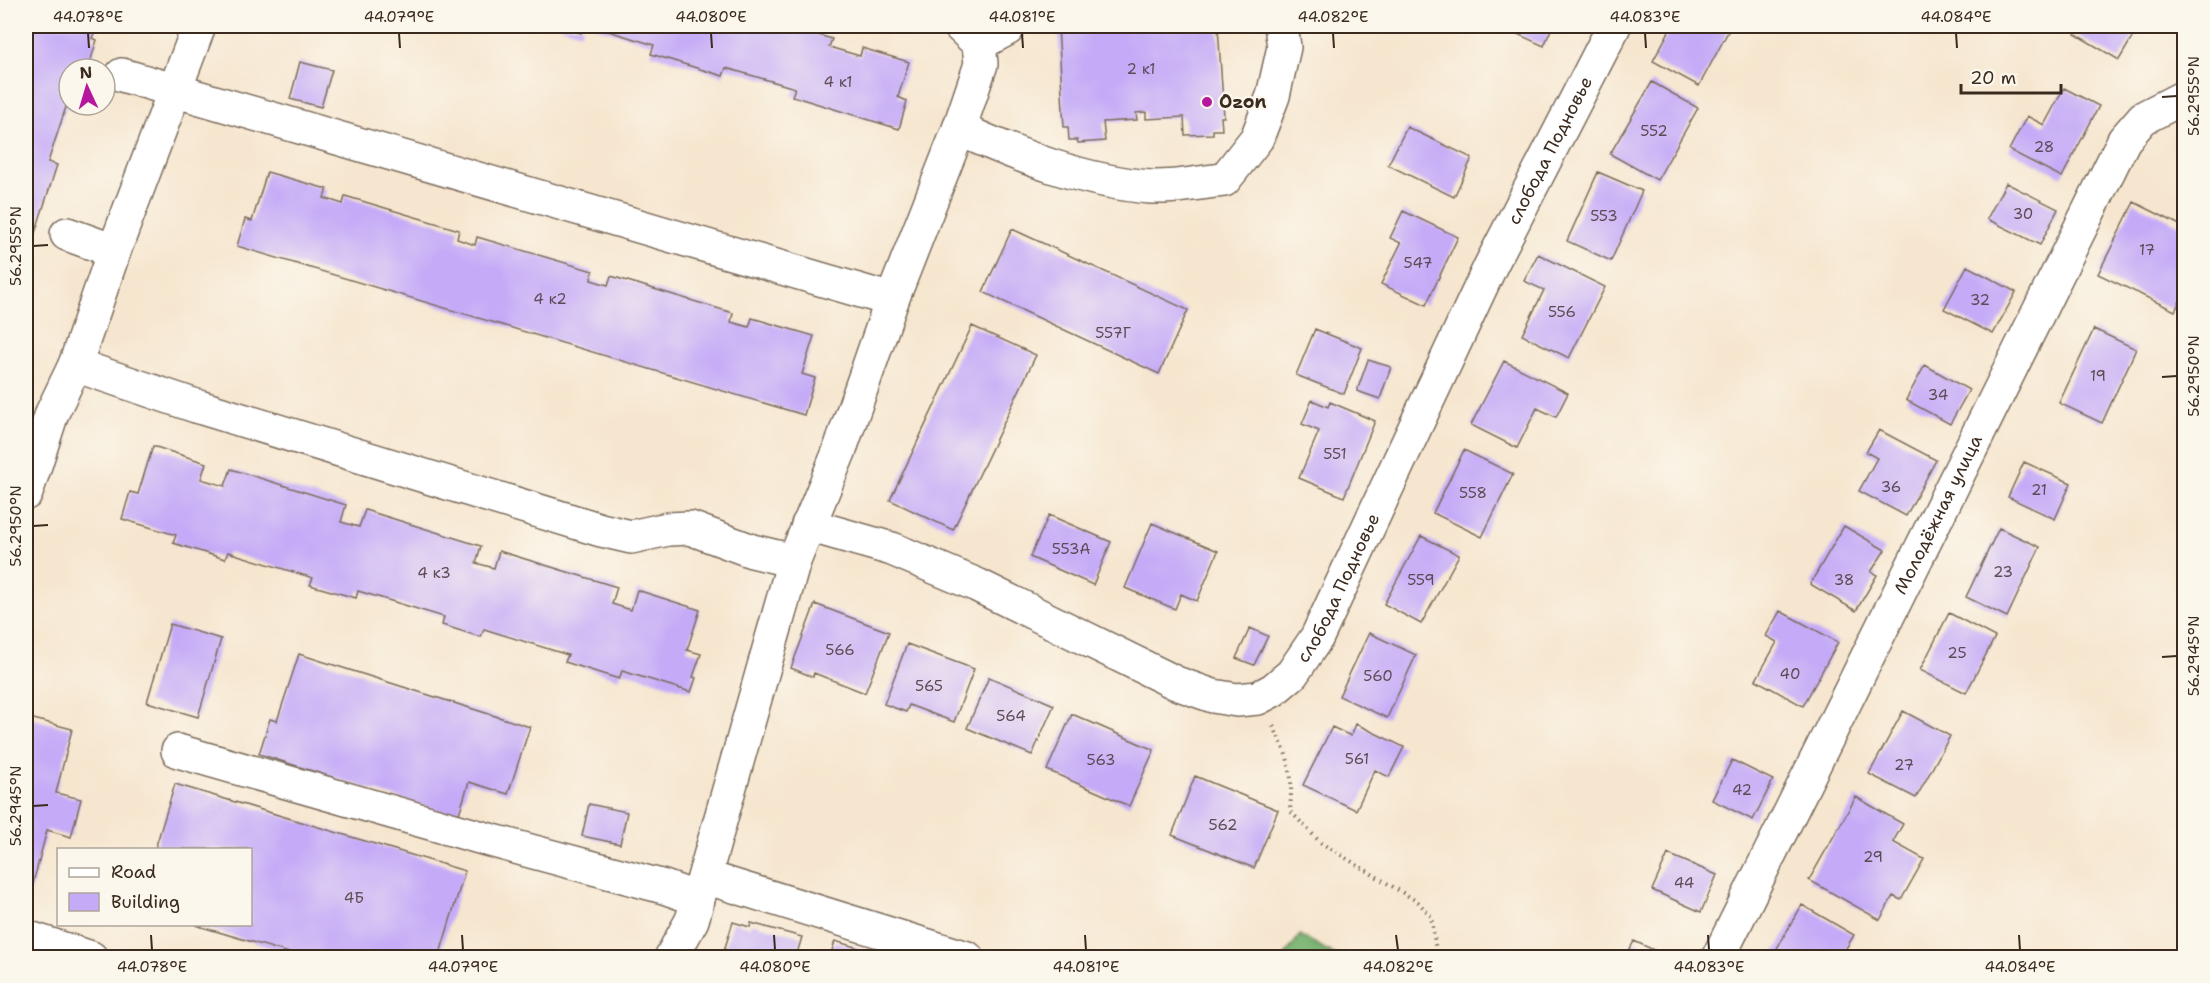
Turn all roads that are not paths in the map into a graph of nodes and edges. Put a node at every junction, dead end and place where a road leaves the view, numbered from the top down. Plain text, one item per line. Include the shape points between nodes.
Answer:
1 (199, 26) edge
2 (1008, 26) edge
3 (1281, 26) edge
4 (1614, 26) edge
5 (970, 35) edge
6 (122, 75) dead end
7 (175, 91) junction
8 (2184, 97) edge
9 (959, 129) junction
10 (67, 234) dead end
11 (114, 251) junction
12 (892, 300) junction
13 (75, 365) junction
14 (39, 410) edge
15 (26, 493) edge
16 (808, 525) junction
17 (794, 561) junction
18 (178, 751) dead end
19 (701, 888) junction
20 (26, 937) edge
21 (91, 957) edge
22 (671, 957) edge
23 (968, 957) edge
24 (1718, 957) edge

1 - 7 street
2 - 5 street
3 - 9 street via 1284,47 1273,96 1257,138 1224,180 1154,187 1102,181
4 - 16 street, слобода Подновье via 1491,265 1317,637 1292,674 1273,690 1258,698 1237,700 1176,683 977,585 892,549
5 - 9 street via 981,64
6 - 7 street
7 - 11 street
7 - 12 street
8 - 24 street, Молодёжная улица via 2143,118 2124,140
9 - 12 street
10 - 11 street
11 - 13 street
12 - 16 street via 839,452
13 - 14 street
13 - 17 street via 601,530 631,537 690,528 752,551
14 - 15 street
16 - 17 street
17 - 19 street
18 - 19 street via 664,887
19 - 22 street via 692,920
19 - 23 street
20 - 21 street

